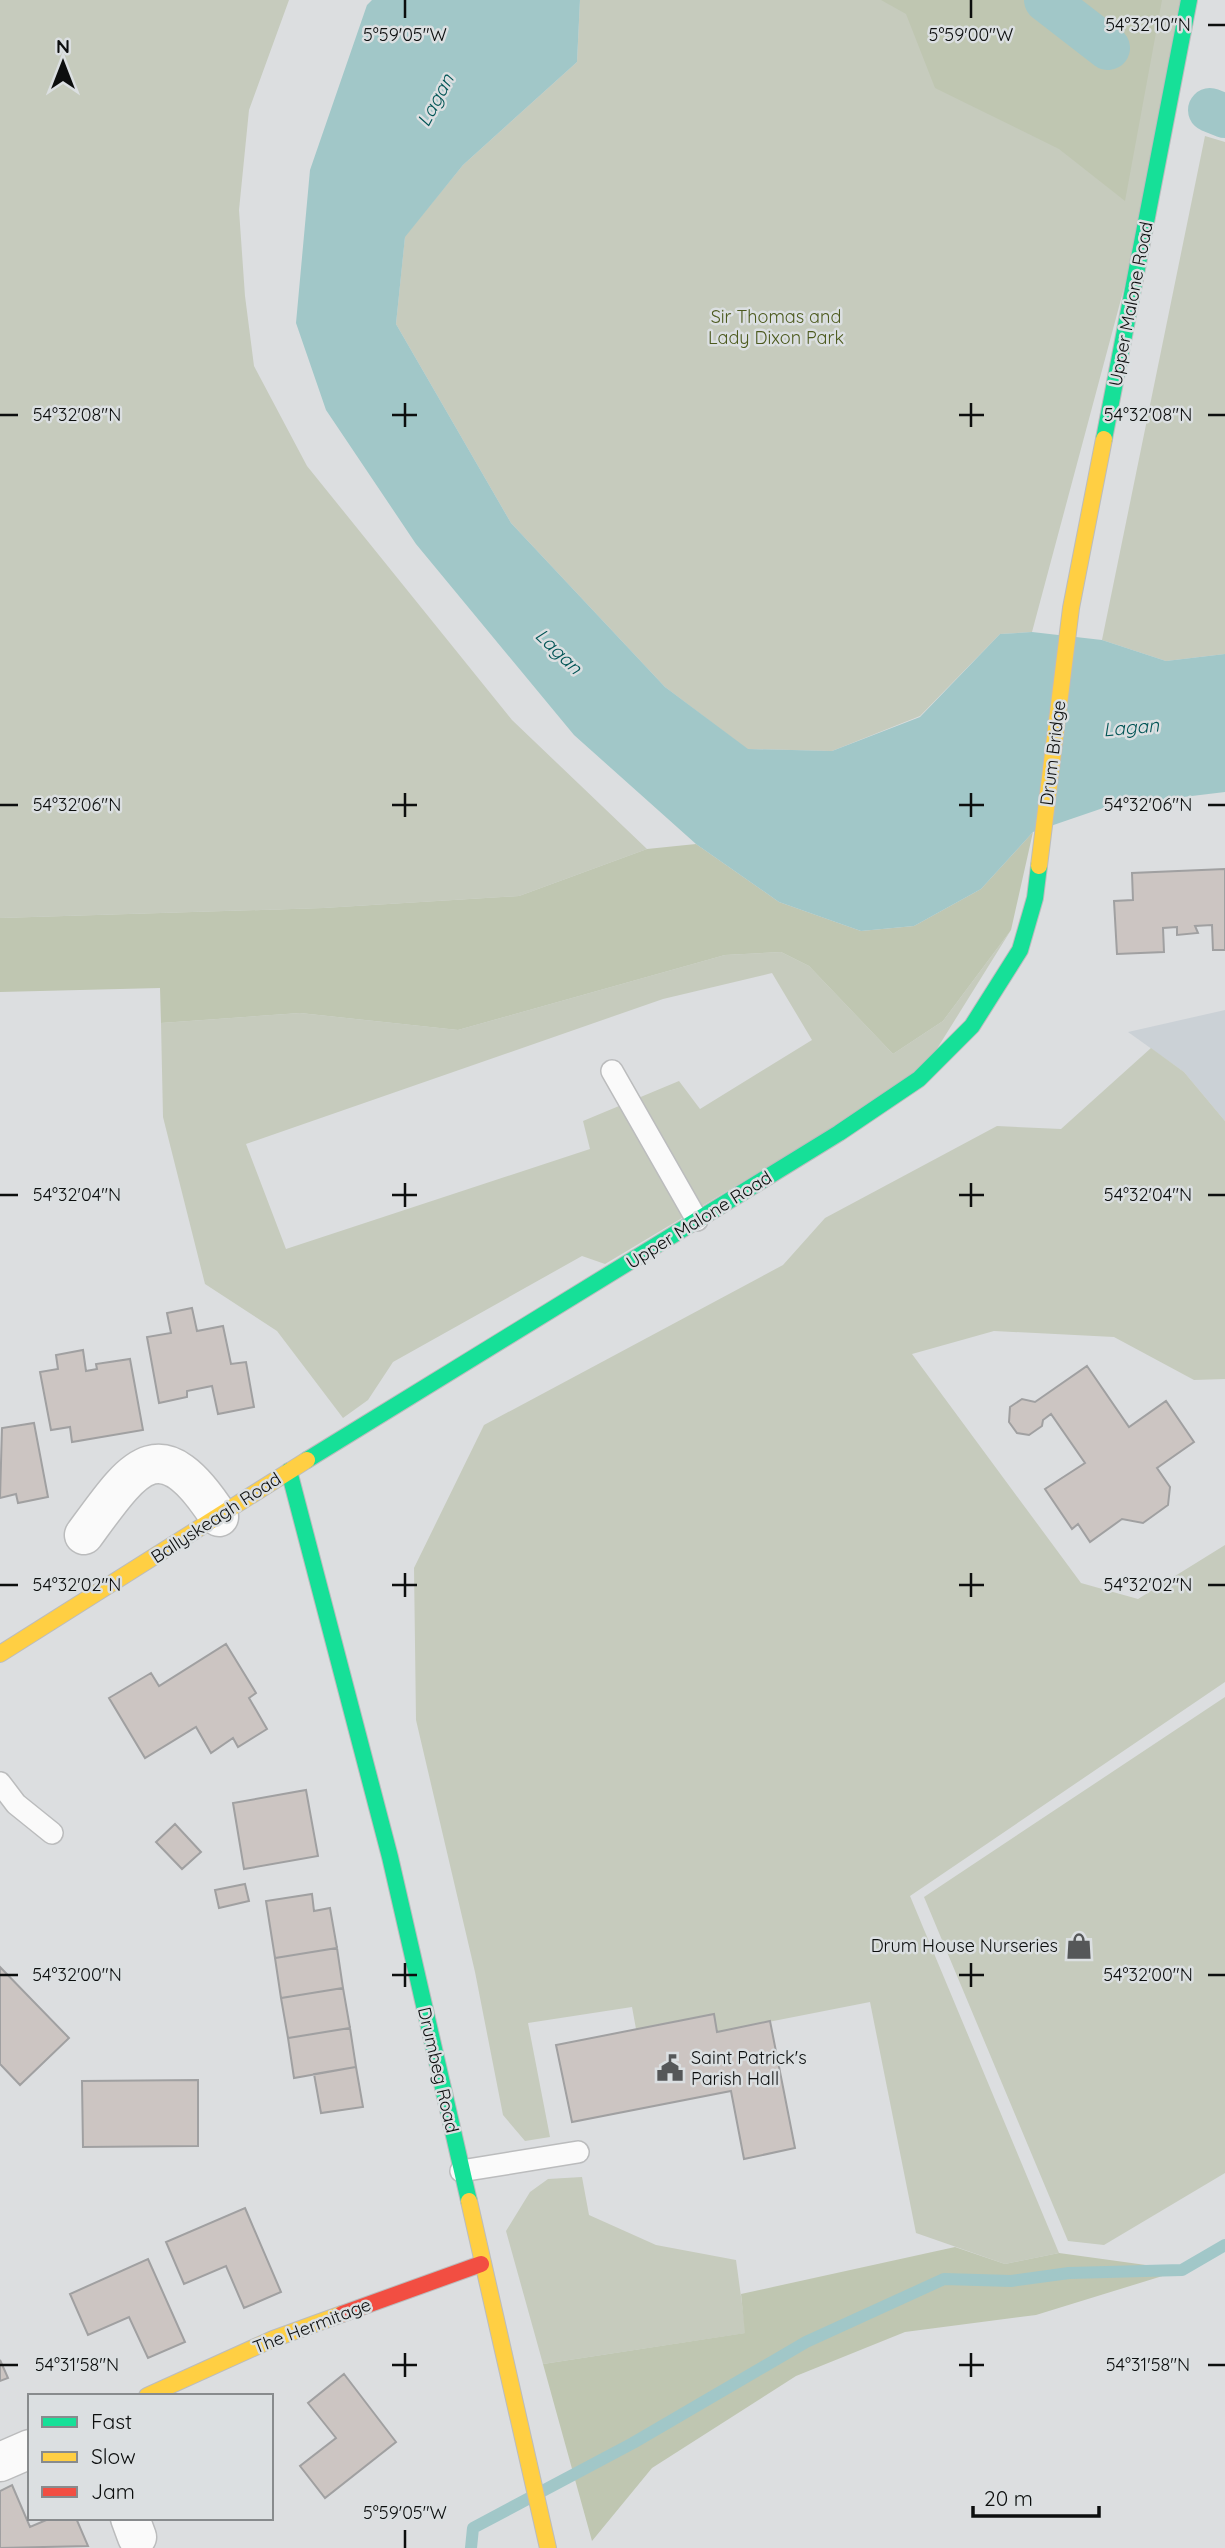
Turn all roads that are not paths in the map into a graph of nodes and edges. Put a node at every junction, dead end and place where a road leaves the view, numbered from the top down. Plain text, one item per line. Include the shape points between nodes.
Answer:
1 (1189, 0) edge
2 (1071, 608) joint
3 (1035, 898) joint
4 (612, 1071) dead end
5 (697, 1220) junction
6 (289, 1471) junction
7 (219, 1517) junction
8 (84, 1535) dead end
9 (0, 1654) edge
10 (0, 1783) edge
11 (51, 1833) dead end
12 (578, 2152) dead end
13 (461, 2171) junction
14 (481, 2264) junction
15 (151, 2394) edge
16 (28, 2450) edge
17 (0, 2462) edge
18 (548, 2548) edge

1 - 2 main road, Upper Malone Road
2 - 3 main road, Drum Bridge
3 - 5 main road, Upper Malone Road via 1020,950 999,988 972,1026 919,1079
4 - 5 lane
5 - 6 main road, Upper Malone Road
6 - 7 main road, Ballyskeagh Road
6 - 13 main road, Drumbeg Road via 390,1857
7 - 8 street via 185,1472 168,1465 147,1466 129,1475 111,1494
7 - 9 main road, Ballyskeagh Road
10 - 11 lane via 16,1804
12 - 13 lane
13 - 14 main road, Drumbeg Road
14 - 15 main road, The Hermitage via 273,2339
14 - 18 main road, Drumbeg Road
16 - 17 street

